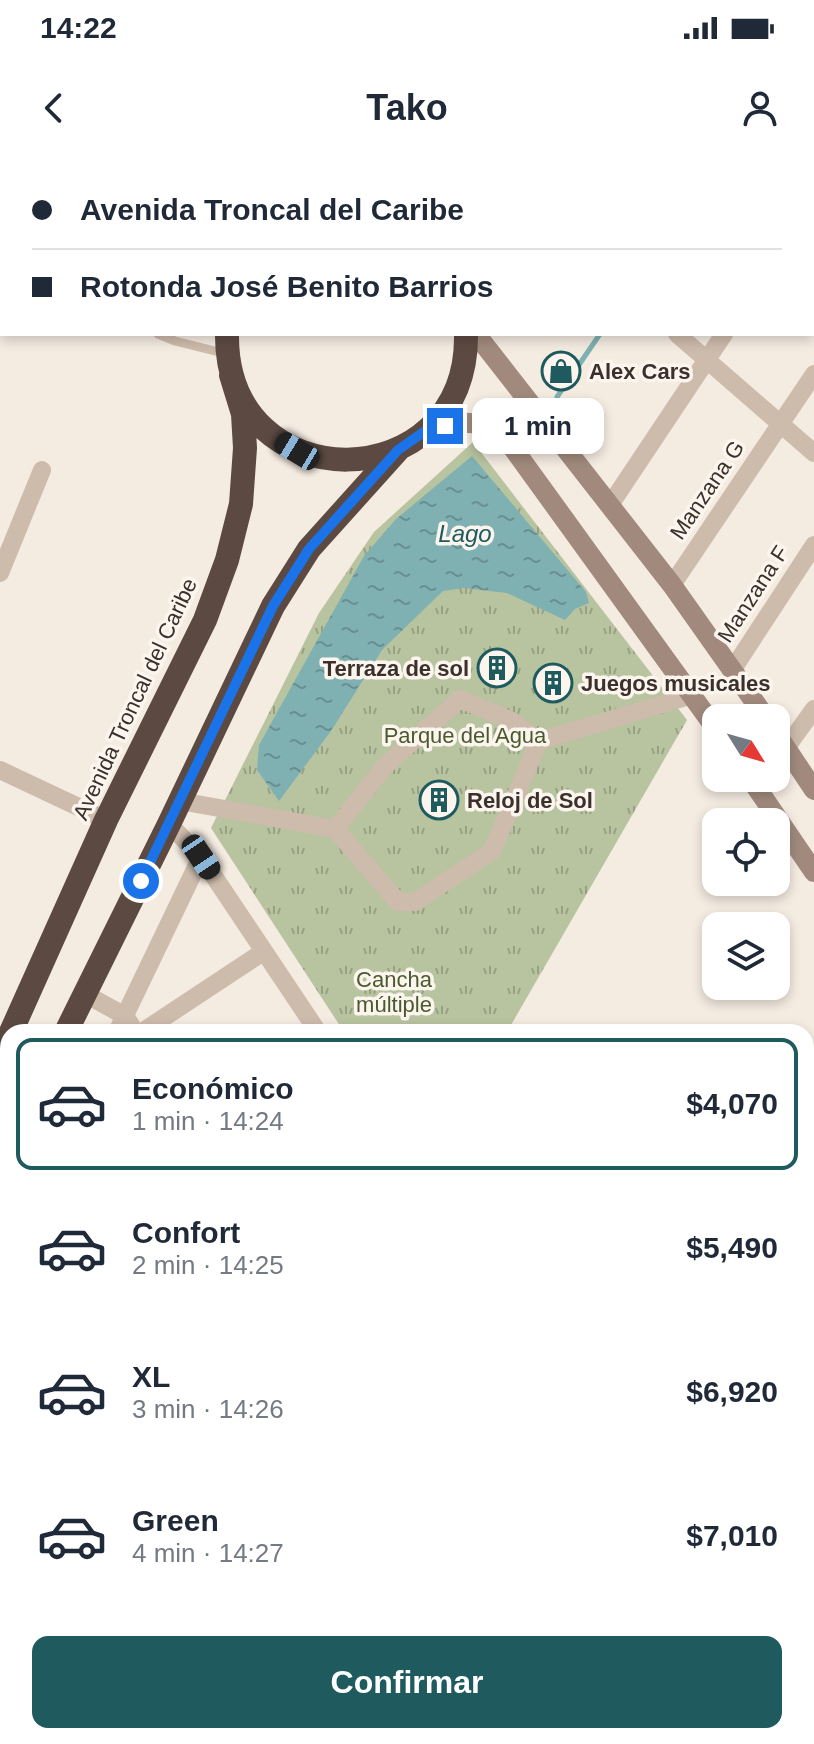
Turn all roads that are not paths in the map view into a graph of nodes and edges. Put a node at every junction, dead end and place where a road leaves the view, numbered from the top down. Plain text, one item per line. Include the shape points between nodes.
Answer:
1 (163, 336) edge
2 (466, 336) edge
3 (478, 336) edge
4 (679, 336) edge
5 (723, 336) edge
6 (229, 354) edge
7 (707, 359) junction
8 (814, 374) edge
9 (781, 422) junction
10 (428, 429) junction
11 (398, 450) junction
12 (814, 453) edge
13 (42, 470) dead end
14 (610, 505) junction
15 (814, 545) edge
16 (0, 573) edge
17 (672, 585) junction
18 (733, 669) junction
19 (693, 695) junction
20 (757, 704) edge
21 (702, 708) edge
22 (814, 709) edge
23 (790, 732) edge
24 (539, 741) junction
25 (790, 754) edge
26 (0, 770) edge
27 (814, 790) edge
28 (760, 792) edge
29 (180, 801) junction
30 (106, 820) junction
31 (169, 824) junction
32 (335, 829) junction
33 (201, 857) junction
34 (814, 872) edge
35 (263, 952) junction
36 (85, 994) junction
37 (15, 1024) edge
38 (70, 1024) edge
39 (121, 1024) edge
40 (154, 1024) edge
41 (310, 1024) edge

1 - 6 lane
2 - 10 highway via 454,394
3 - 14 main road
4 - 7 street
5 - 7 street
6 - 11 highway via 241,400 256,421 297,451 348,462
6 - 30 highway, Avenida Troncal del Caribe via 245,448 241,504 227,560 205,620
7 - 9 street
7 - 14 street
8 - 9 street, Manzana G
9 - 12 street
9 - 17 street, Manzana G
10 - 11 highway
10 - 19 main road via 462,422 486,424 505,437
11 - 29 highway via 309,549 280,594
13 - 16 street
14 - 17 main road
15 - 18 street, Manzana F
17 - 18 main road
18 - 20 main road
19 - 21 main road
19 - 24 street
22 - 23 street
24 - 32 street via 510,720 460,699 385,766
24 - 32 street via 492,851 415,902 398,902
25 - 27 main road
26 - 30 street
28 - 34 main road
29 - 31 highway
29 - 32 street
30 - 37 highway, Avenida Troncal del Caribe
31 - 33 street
31 - 36 highway
33 - 35 street
33 - 39 street
35 - 40 street
35 - 41 street
36 - 38 highway
36 - 39 street

